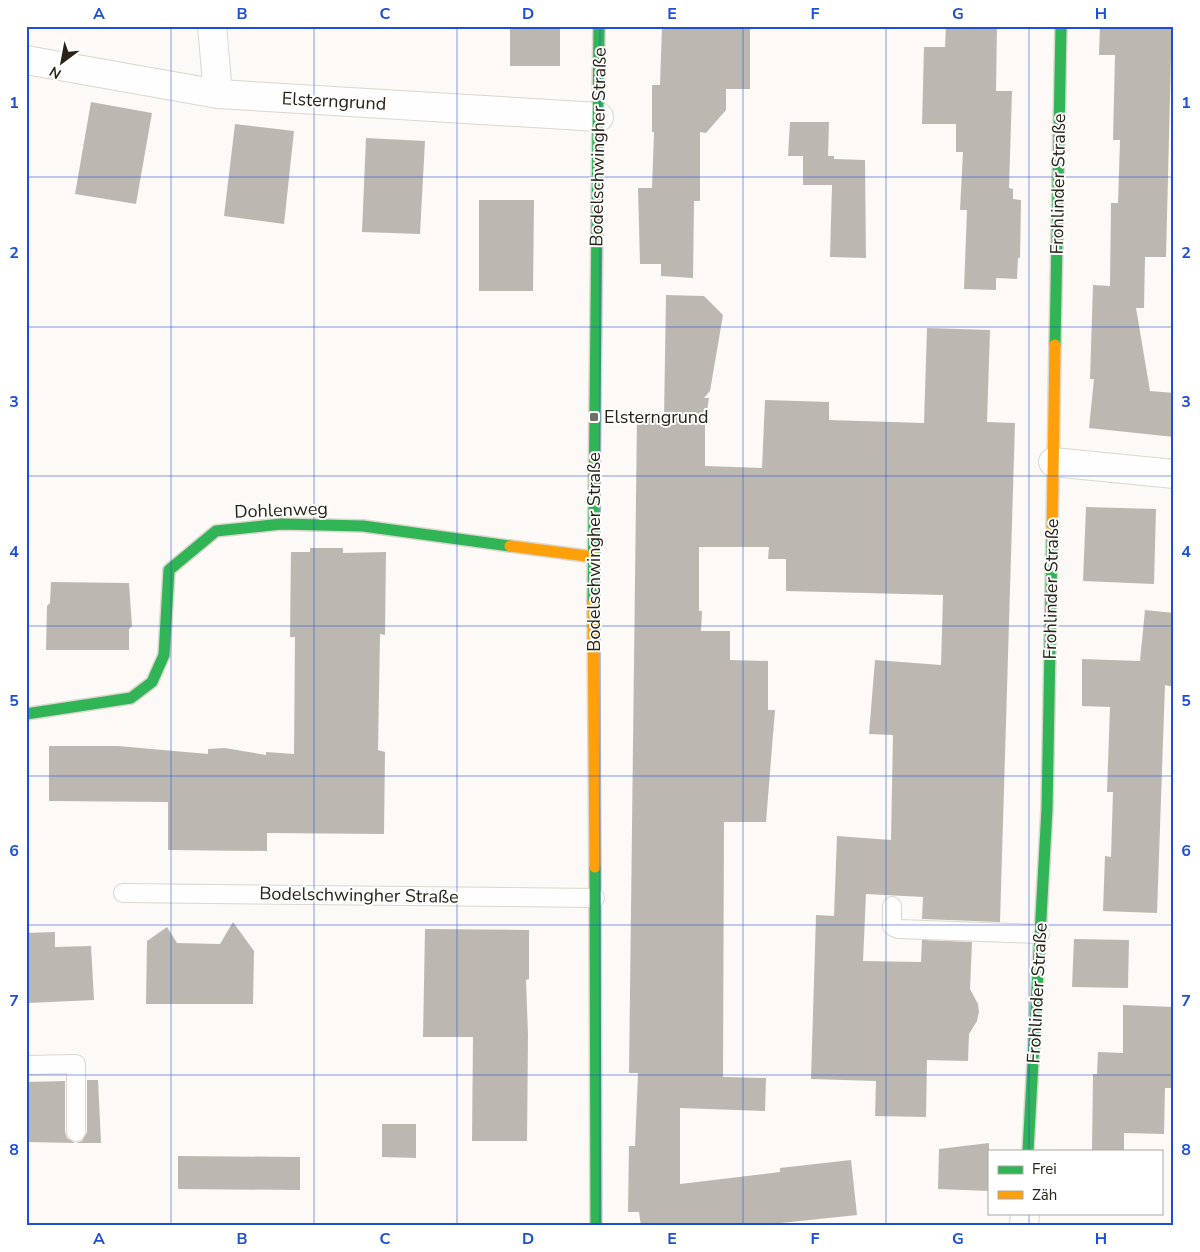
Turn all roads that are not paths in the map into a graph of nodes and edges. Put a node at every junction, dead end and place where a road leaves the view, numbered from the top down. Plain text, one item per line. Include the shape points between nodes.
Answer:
1 (212, 26) edge
2 (599, 26) edge
3 (1061, 26) edge
4 (26, 60) edge
5 (218, 94) junction
6 (599, 117) junction
7 (1053, 462) junction
8 (1174, 474) edge
9 (594, 558) junction
10 (26, 714) edge
11 (123, 893) dead end
12 (595, 898) junction
13 (892, 906) dead end
14 (1040, 934) junction
15 (26, 1065) edge
16 (76, 1132) dead end
17 (1028, 1150) edge
18 (596, 1226) edge

1 - 5 street
2 - 6 street, Bodelschwingher Straße
3 - 7 street, Frohlinder Straße
4 - 5 street, Elsterngrund
5 - 6 street, Elsterngrund
6 - 9 street, Bodelschwingher Straße
7 - 8 street
7 - 14 street, Frohlinder Straße via 1047,808
9 - 10 street, Dohlenweg via 363,526 281,524 216,531 169,570 164,655 152,682 131,698
9 - 12 street, Bodelschwingher Straße
11 - 12 lane, Bodelschwingher Straße
12 - 18 street, Bodelschwingher Straße
13 - 14 lane via 892,926 898,929
14 - 17 street, Frohlinder Straße
15 - 16 lane via 76,1064

